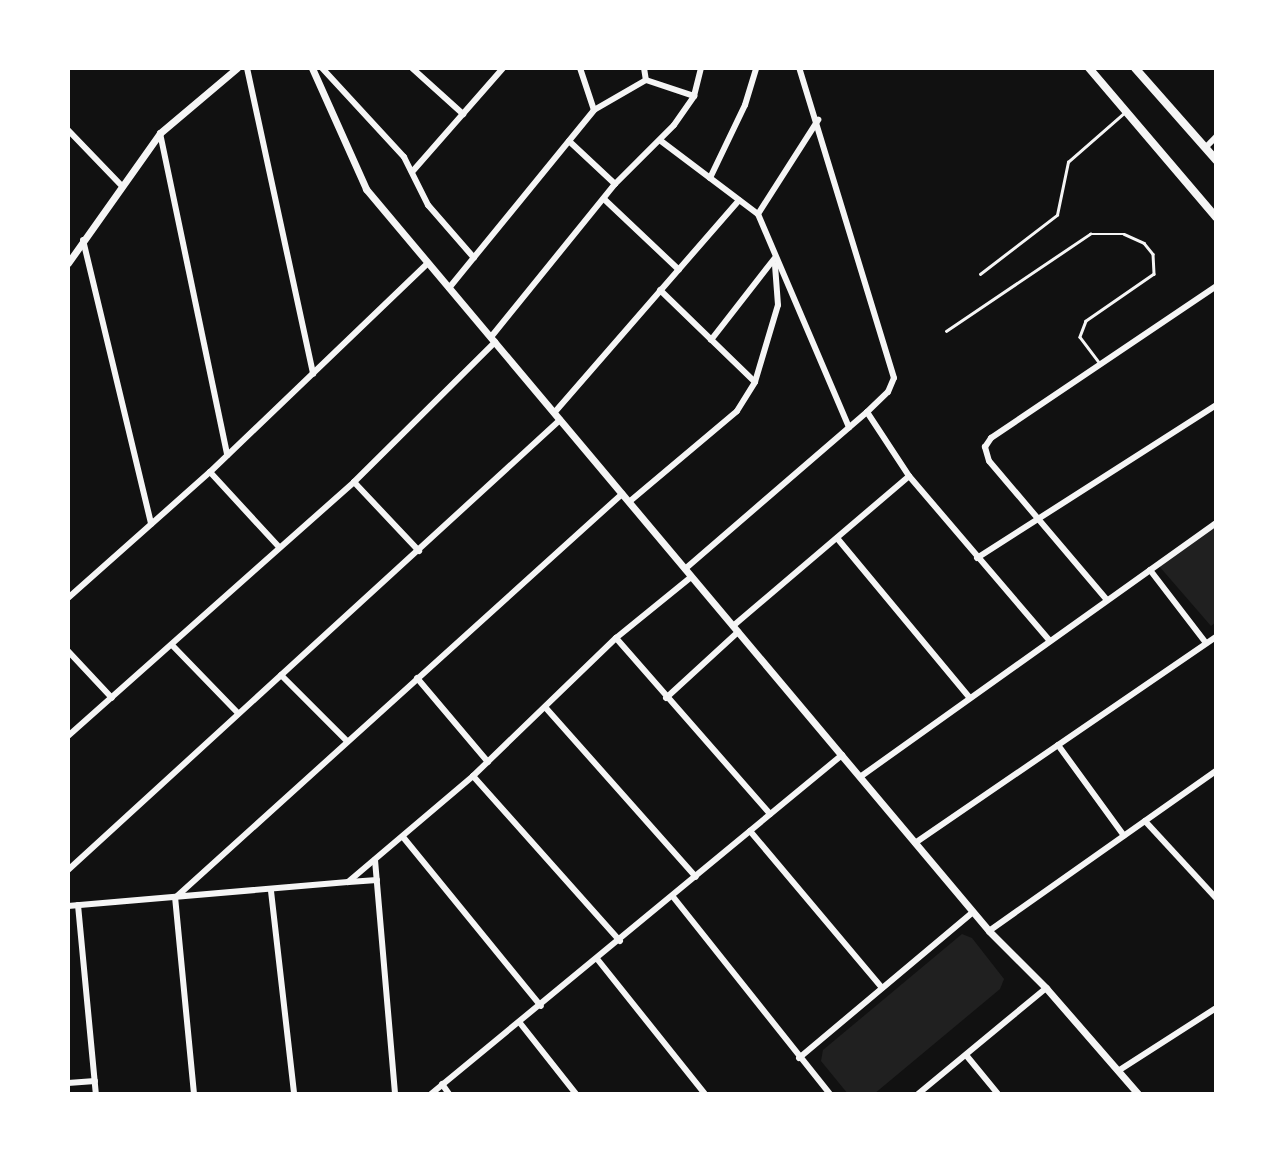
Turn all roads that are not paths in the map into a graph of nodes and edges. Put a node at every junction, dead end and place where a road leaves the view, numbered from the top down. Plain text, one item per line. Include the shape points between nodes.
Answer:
1 (237, 68) edge
2 (247, 68) edge
3 (312, 68) edge
4 (322, 68) edge
5 (503, 68) edge
6 (580, 68) edge
7 (644, 68) edge
8 (701, 68) edge
9 (756, 68) edge
10 (799, 68) edge
11 (1088, 68) edge
12 (1135, 68) edge
13 (415, 69) edge
14 (646, 80) junction
15 (694, 96) junction
16 (594, 110) junction
17 (1126, 111) junction
18 (463, 114) junction
19 (818, 120) junction
20 (68, 130) edge
21 (160, 133) junction
22 (1216, 137) edge
23 (569, 141) junction
24 (661, 141) junction
25 (1205, 148) junction
26 (1216, 160) edge
27 (412, 172) junction
28 (710, 178) junction
29 (615, 184) junction
30 (121, 185) junction
31 (604, 199) junction
32 (739, 200) junction
33 (758, 214) junction
34 (1216, 216) edge
35 (83, 240) junction
36 (474, 258) junction
37 (774, 259) junction
38 (68, 263) edge
39 (428, 263) junction
40 (678, 270) junction
41 (980, 274) dead end
42 (1216, 286) edge
43 (449, 288) junction
44 (660, 290) junction
45 (946, 331) dead end
46 (493, 340) junction
47 (711, 340) junction
48 (1100, 364) junction
49 (313, 374) junction
50 (755, 382) junction
51 (1216, 405) edge
52 (554, 412) junction
53 (867, 412) junction
54 (560, 420) junction
55 (849, 427) junction
56 (226, 455) junction
57 (210, 472) junction
58 (909, 476) junction
59 (354, 482) junction
60 (622, 494) junction
61 (629, 502) junction
62 (1041, 518) junction
63 (1216, 523) edge
64 (151, 524) junction
65 (837, 538) junction
66 (279, 547) junction
67 (419, 551) junction
68 (977, 558) junction
69 (685, 569) junction
70 (1150, 570) junction
71 (691, 577) junction
72 (69, 595) edge
73 (1107, 600) junction
74 (736, 629) junction
75 (1216, 637) edge
76 (616, 638) junction
77 (1049, 641) junction
78 (1206, 643) junction
79 (172, 645) junction
80 (68, 650) edge
81 (281, 675) junction
82 (416, 678) junction
83 (112, 698) junction
84 (666, 698) junction
85 (970, 698) junction
86 (545, 707) junction
87 (238, 713) junction
88 (68, 736) edge
89 (346, 740) junction
90 (1058, 745) junction
91 (842, 755) junction
92 (488, 762) junction
93 (1213, 773) edge
94 (473, 776) junction
95 (860, 777) junction
96 (1216, 782) edge
97 (770, 814) junction
98 (1145, 821) junction
99 (750, 831) junction
100 (404, 836) junction
101 (1124, 836) junction
102 (915, 843) junction
103 (375, 860) junction
104 (68, 870) edge
105 (696, 877) junction
106 (377, 880) junction
107 (348, 882) junction
108 (271, 891) junction
109 (175, 898) junction
110 (674, 898) junction
111 (1216, 898) edge
112 (78, 905) junction
113 (68, 906) edge
114 (973, 912) junction
115 (989, 931) junction
116 (620, 942) junction
117 (598, 960) junction
118 (882, 988) junction
119 (1046, 988) junction
120 (541, 1006) junction
121 (1216, 1008) edge
122 (520, 1023) junction
123 (965, 1055) junction
124 (799, 1058) junction
125 (1118, 1071) junction
126 (95, 1081) junction
127 (68, 1083) edge
128 (442, 1084) junction
129 (96, 1094) edge
130 (194, 1094) edge
131 (294, 1094) edge
132 (395, 1094) edge
133 (431, 1094) edge
134 (449, 1094) edge
135 (576, 1094) edge
136 (705, 1094) edge
137 (830, 1094) edge
138 (918, 1094) edge
139 (999, 1094) edge
140 (1138, 1094) edge

1 - 21 street
2 - 49 street
3 - 39 street via 366,189
4 - 27 street via 404,157
5 - 18 street
6 - 16 street
7 - 14 street
8 - 15 street
9 - 28 street via 745,105
10 - 19 street
11 - 17 main road
12 - 25 main road
13 - 18 street
14 - 15 street
14 - 16 street
15 - 24 street
16 - 23 street
17 - 34 main road
17 - 41 lane via 1068,162 1057,215
18 - 27 street
19 - 33 street
19 - 53 street via 891,363 892,386
20 - 30 street
21 - 30 street
21 - 56 street
22 - 25 street
23 - 29 street
23 - 36 street
24 - 28 street
24 - 29 street
25 - 26 main road
27 - 36 street via 428,205
28 - 32 street
29 - 31 street
30 - 35 street
31 - 40 street
31 - 46 street
32 - 33 street
32 - 40 street
33 - 37 street
35 - 38 street
35 - 64 street
36 - 43 street
37 - 47 street
37 - 50 street via 778,305
37 - 55 street
39 - 43 street
39 - 49 street
40 - 44 street
42 - 48 street
43 - 46 street
44 - 47 street
44 - 52 street
45 - 48 lane via 1090,234 1125,233 1153,254 1154,274 1086,321 1080,337
46 - 52 street
46 - 59 street
47 - 50 street
48 - 62 street via 990,438 985,447 989,461
49 - 56 street
50 - 61 street via 737,411
51 - 62 street
52 - 54 street
53 - 55 street
53 - 58 street
54 - 60 street
54 - 67 street
55 - 69 street
56 - 57 street
57 - 64 street
57 - 66 street
58 - 65 street
58 - 68 street
59 - 66 street
59 - 67 street
60 - 61 street
60 - 82 street
61 - 69 street
62 - 68 street
62 - 73 street
63 - 70 street
64 - 72 street
65 - 74 street
65 - 85 street
66 - 79 street
67 - 81 street
68 - 77 street
69 - 71 street
70 - 73 street
70 - 78 street
71 - 74 street
71 - 76 street
73 - 77 street
74 - 84 street
74 - 91 street
75 - 78 street
76 - 84 street
76 - 86 street
77 - 85 street
78 - 90 street
79 - 83 street
79 - 87 street
80 - 83 street
81 - 87 street
81 - 89 street
82 - 89 street
82 - 92 street
83 - 88 street
84 - 97 street
85 - 95 street
86 - 92 street
86 - 105 street
87 - 104 street
89 - 109 street
90 - 101 street
90 - 102 street
91 - 95 street
91 - 97 street
92 - 94 street
93 - 96 street
93 - 98 street
94 - 100 street
94 - 116 street
95 - 102 street
97 - 99 street
98 - 101 street
98 - 111 street
99 - 105 street
99 - 118 street
100 - 103 street
100 - 120 street
101 - 115 street
102 - 114 street
103 - 106 street
103 - 107 street
105 - 110 street
106 - 107 street
106 - 132 street
107 - 108 street
108 - 109 street
108 - 131 street
109 - 112 street
109 - 130 street
110 - 116 street
110 - 124 street
112 - 113 street
112 - 126 street
114 - 115 street
114 - 118 street
115 - 119 street
116 - 117 street
117 - 120 street
117 - 136 street
118 - 124 street
119 - 123 street
119 - 125 street
120 - 122 street
121 - 125 street
122 - 128 street
122 - 135 street
123 - 138 street
123 - 139 street
124 - 137 street
125 - 140 street
126 - 127 street
126 - 129 street
128 - 133 street
128 - 134 street

